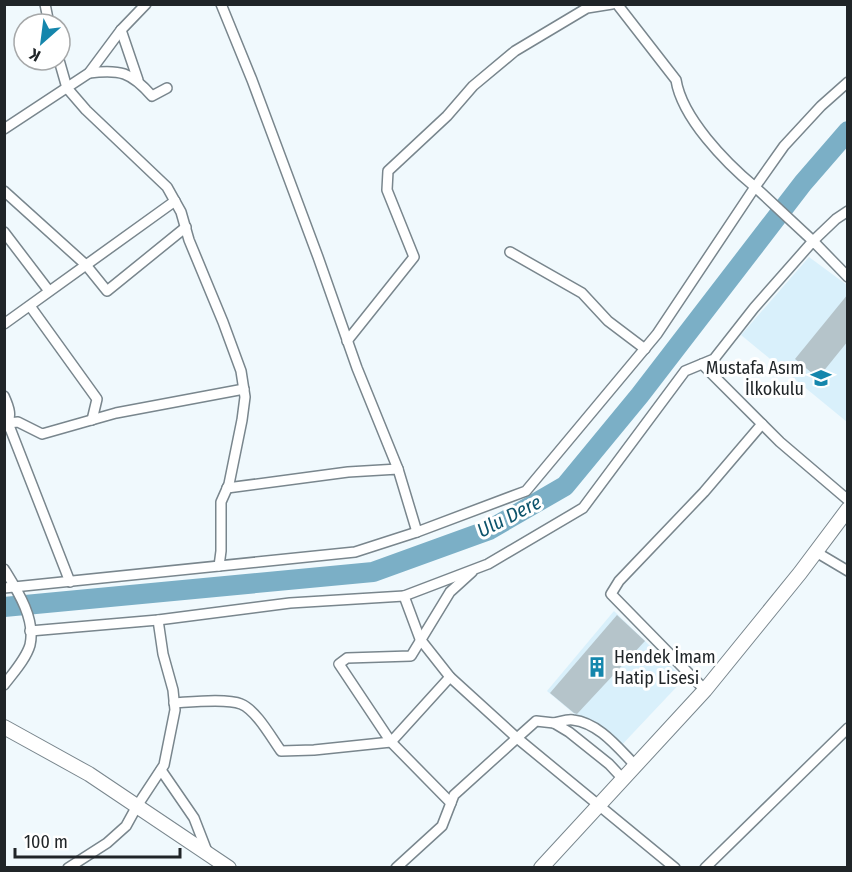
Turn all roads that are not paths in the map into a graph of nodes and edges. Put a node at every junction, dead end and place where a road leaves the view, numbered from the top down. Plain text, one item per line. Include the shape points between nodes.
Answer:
1 (146, 4) edge
2 (221, 4) edge
3 (612, 4) edge
4 (617, 4) edge
5 (121, 30) junction
6 (62, 72) edge
7 (89, 73) junction
8 (138, 80) junction
9 (848, 82) edge
10 (67, 88) junction
11 (167, 88) dead end
12 (4, 129) edge
13 (754, 187) junction
14 (4, 191) edge
15 (175, 201) junction
16 (848, 211) edge
17 (186, 227) junction
18 (4, 232) edge
19 (813, 241) junction
20 (510, 252) dead end
21 (86, 265) junction
22 (848, 277) edge
23 (49, 291) junction
24 (30, 306) junction
25 (4, 324) edge
26 (347, 341) junction
27 (645, 349) junction
28 (702, 364) junction
29 (244, 389) junction
30 (4, 396) edge
31 (92, 420) junction
32 (762, 423) junction
33 (6, 426) edge
34 (398, 469) junction
35 (227, 488) junction
36 (848, 500) edge
37 (848, 509) edge
38 (417, 532) junction
39 (816, 552) junction
40 (219, 566) junction
41 (4, 569) edge
42 (475, 569) junction
43 (848, 572) edge
44 (70, 582) junction
45 (4, 588) edge
46 (16, 588) junction
47 (404, 596) junction
48 (158, 620) junction
49 (30, 626) junction
50 (420, 639) junction
51 (450, 677) junction
52 (4, 685) edge
53 (705, 690) junction
54 (174, 703) junction
55 (554, 723) junction
56 (4, 727) edge
57 (848, 728) edge
58 (517, 738) junction
59 (391, 741) junction
60 (635, 765) junction
61 (161, 770) junction
62 (623, 779) junction
63 (451, 803) junction
64 (599, 804) junction
65 (137, 806) junction
66 (208, 854) junction
67 (68, 867) edge
68 (229, 867) edge
69 (396, 867) edge
70 (541, 867) edge
71 (675, 867) edge
72 (705, 867) edge

1 - 5 street
2 - 26 street
3 - 26 street via 587,8 515,51 473,86 388,171 387,190 414,257
4 - 13 street via 676,80 678,93 696,123 730,167
5 - 7 street
5 - 8 street
6 - 10 street
7 - 8 street via 122,72
7 - 10 street
8 - 11 street via 152,96
9 - 13 street via 784,146
10 - 12 street
10 - 15 street via 156,175
13 - 19 street
13 - 27 street
14 - 21 street
15 - 17 street
15 - 21 street
16 - 19 street
17 - 21 street via 108,291
17 - 29 street via 224,322
18 - 23 street
19 - 22 street
19 - 28 street via 714,360
20 - 27 street via 582,293 608,321
21 - 23 street
23 - 24 street
24 - 25 street
24 - 31 street via 97,399
26 - 34 street
27 - 38 street via 526,491
28 - 32 street
28 - 42 street via 685,371 583,508
29 - 31 street
29 - 35 street via 243,420
30 - 33 street via 10,410
31 - 33 street via 42,434 18,422
32 - 36 street
32 - 53 street via 611,594
33 - 44 street
34 - 35 street
34 - 38 street
35 - 40 street via 221,502
37 - 39 main road
38 - 40 street via 355,552
39 - 43 street
39 - 53 main road
40 - 44 street
41 - 46 street
42 - 47 street
42 - 50 street via 450,592
44 - 46 street
45 - 46 street
46 - 49 street
47 - 48 street via 290,603
47 - 50 street
48 - 49 street
48 - 54 street
49 - 52 street via 30,644
50 - 51 street
50 - 59 street via 411,656 347,658 339,664
51 - 58 street
51 - 59 street
53 - 60 main road
54 - 59 street via 240,703 252,711 281,751
54 - 61 street
55 - 58 street via 536,721
55 - 60 street via 572,719 592,725
55 - 62 street
56 - 65 main road
57 - 72 street
58 - 63 street via 454,795
58 - 64 street
59 - 63 street
60 - 62 main road
61 - 65 street
61 - 66 street via 194,818
62 - 64 main road
63 - 69 street via 442,826
64 - 70 main road
64 - 71 street
65 - 66 main road
65 - 67 street via 126,826 107,843
66 - 68 main road

